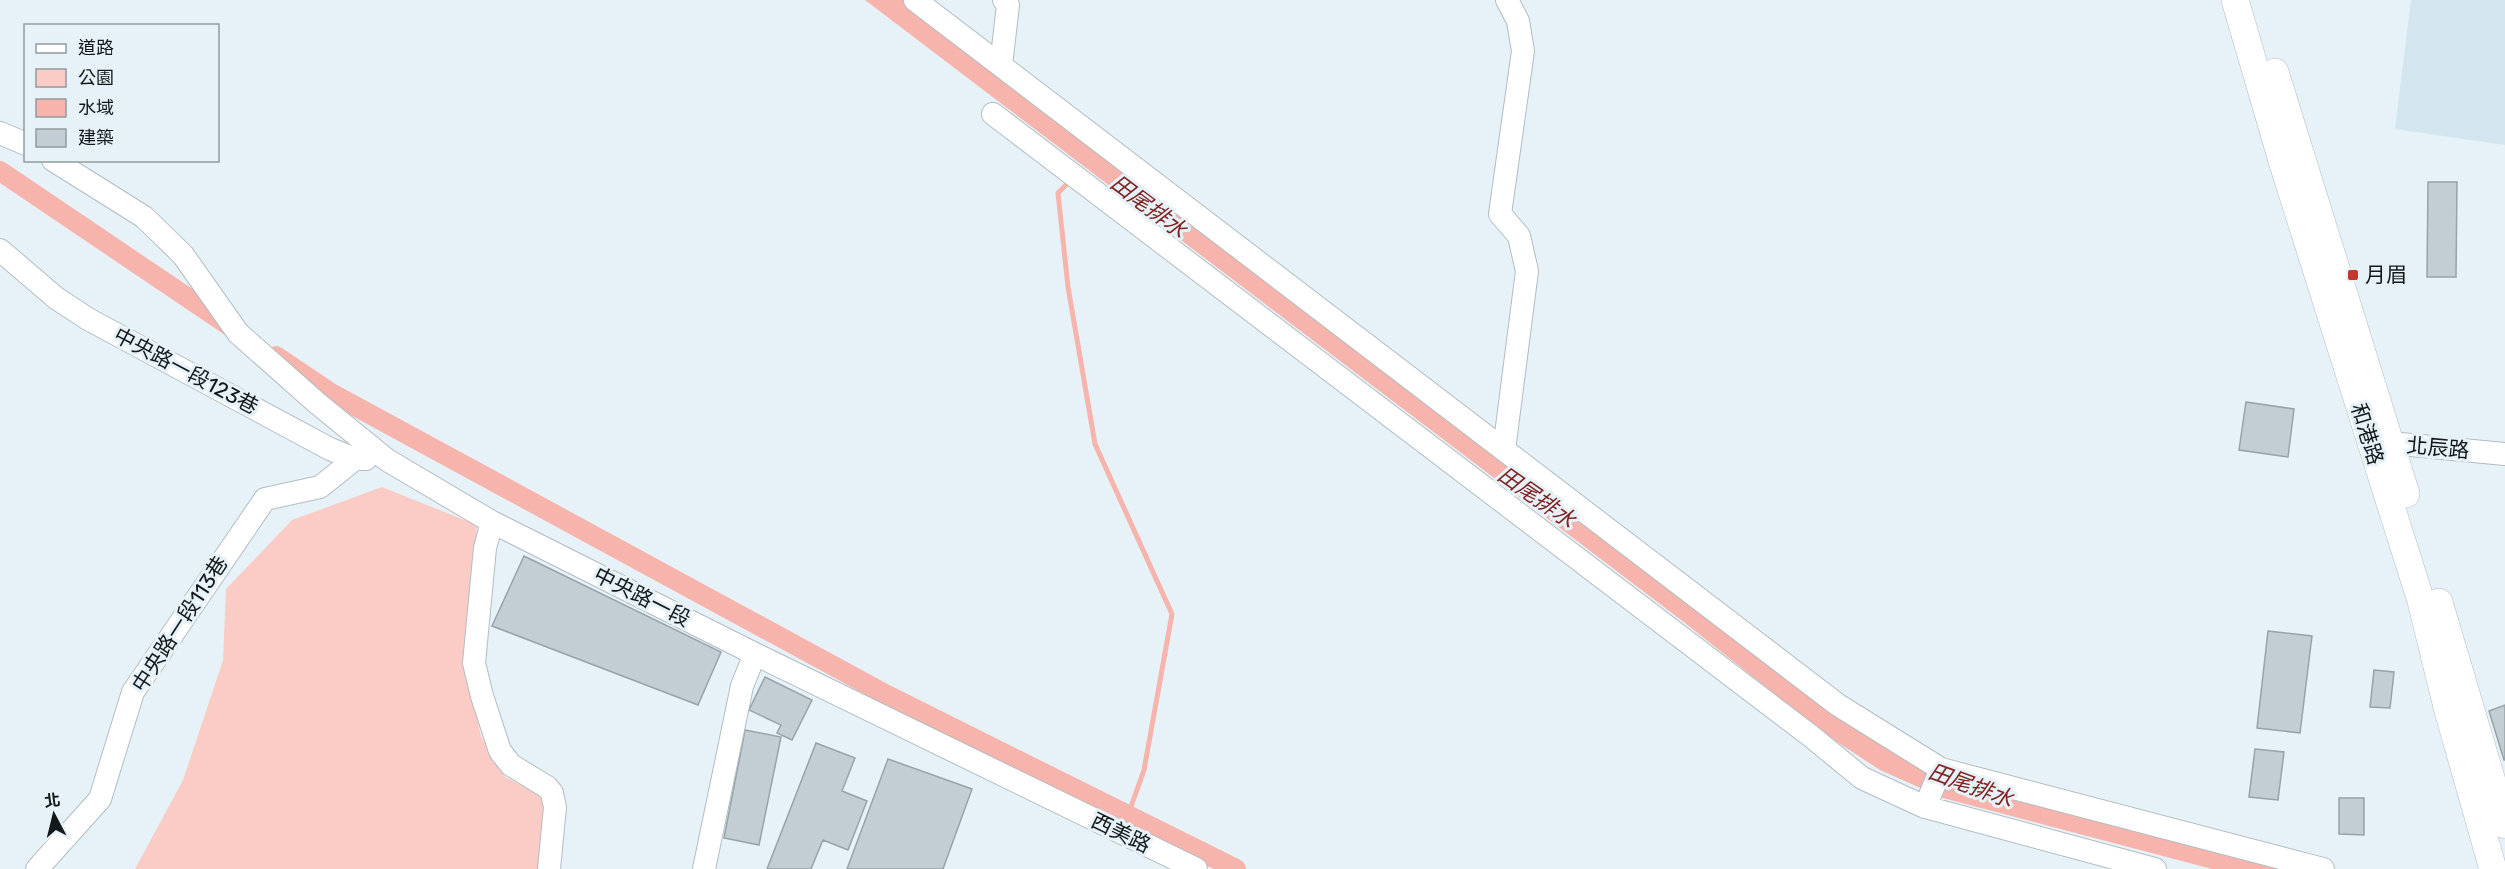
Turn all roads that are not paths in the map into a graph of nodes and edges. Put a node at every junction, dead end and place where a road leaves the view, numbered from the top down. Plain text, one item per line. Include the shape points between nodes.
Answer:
1 (915, 0) edge
2 (1004, 0) edge
3 (1507, 0) edge
4 (2235, 0) edge
5 (2253, 0) edge
6 (1000, 65) junction
7 (993, 114) dead end
8 (0, 133) edge
9 (24, 143) edge
10 (56, 162) edge
11 (0, 250) edge
12 (2382, 449) junction
13 (1504, 450) junction
14 (2505, 454) edge
15 (355, 459) junction
16 (387, 460) junction
17 (492, 522) junction
18 (755, 654) junction
19 (1941, 769) junction
20 (1925, 807) junction
21 (1078, 812) joint
22 (2505, 825) edge
23 (37, 869) edge
24 (549, 869) edge
25 (704, 869) edge
26 (1196, 869) edge
27 (2155, 869) edge
28 (2323, 869) edge
29 (2493, 869) edge

1 - 6 street
2 - 6 street via 1008,5
3 - 13 street via 1518,21 1523,51 1500,214 1519,236 1527,271
4 - 12 main road, 和港路
5 - 12 main road, 和港路
6 - 13 street
7 - 20 street via 1862,778
8 - 9 street
10 - 16 street, 中央路一段 via 144,217 183,255 238,333
11 - 15 street, 中央路一段123巷 via 56,298 88,319
12 - 14 street, 北辰路
12 - 22 main road, 和港路
12 - 29 main road, 和港路 via 2448,711
13 - 19 street via 1838,705
15 - 16 street, 中央路一段123巷
15 - 23 street, 中央路一段113巷 via 320,487 265,499 133,692 100,799
16 - 17 street, 中央路一段
17 - 18 street, 中央路一段
17 - 24 street via 485,548 474,663 500,751 511,765 552,793 555,807
18 - 21 street, 中央路一段
18 - 25 street via 742,686
19 - 20 street
19 - 28 street
20 - 27 street
21 - 26 street, 西美路

